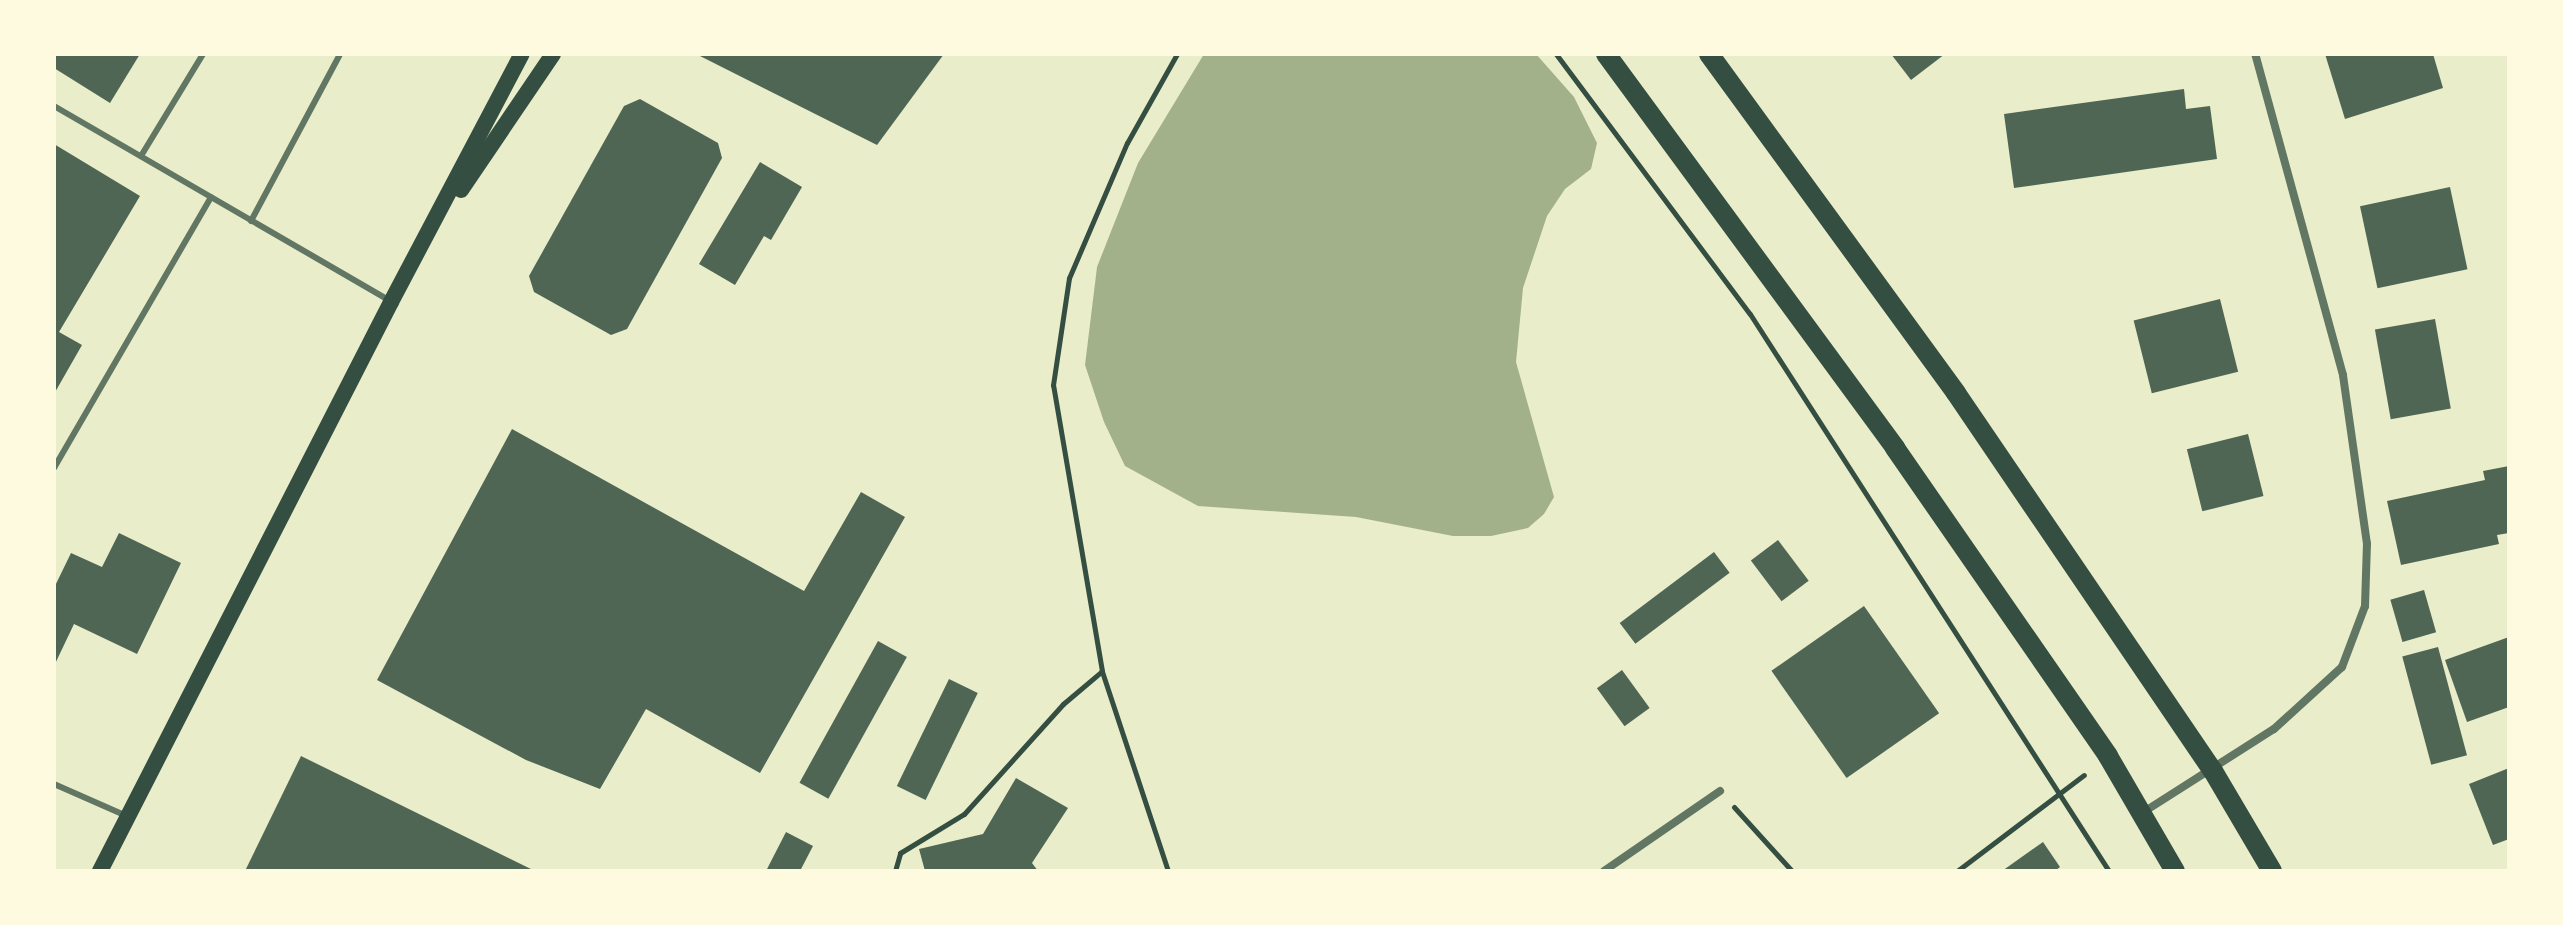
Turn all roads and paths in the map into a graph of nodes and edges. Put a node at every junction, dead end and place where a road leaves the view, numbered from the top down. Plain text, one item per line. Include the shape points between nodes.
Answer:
1 (203, 54) edge
2 (340, 54) edge
3 (522, 54) edge
4 (553, 54) edge
5 (1177, 54) edge
6 (1556, 54) edge
7 (1606, 54) edge
8 (1709, 54) edge
9 (2255, 54) edge
10 (54, 106) edge
11 (141, 156) junction
12 (211, 197) junction
13 (251, 221) junction
14 (417, 254) junction
15 (391, 302) junction
16 (54, 468) edge
17 (1102, 671) junction
18 (2108, 756) junction
19 (2213, 771) junction
20 (54, 784) edge
21 (1720, 791) joint
22 (2060, 794) junction
23 (2142, 813) junction
24 (127, 816) junction
25 (100, 871) edge
26 (895, 871) edge
27 (1168, 871) edge
28 (1604, 871) edge
29 (1792, 871) edge
30 (1957, 871) edge
31 (2109, 871) edge
32 (2175, 871) edge
33 (2272, 871) edge

1 - 11 lane
2 - 13 lane
3 - 14 main road
4 - 14 main road
5 - 17 path via 1127,143 1069,278 1053,385
6 - 22 path via 1750,314
7 - 18 main road via 1895,448
8 - 19 main road via 1956,393
9 - 19 street via 2343,375 2367,544 2365,606 2342,667 2274,729
10 - 11 lane
11 - 12 lane
12 - 13 lane
12 - 16 lane
13 - 15 lane
14 - 15 main road
15 - 24 main road
17 - 26 path via 1063,704 964,814 900,853
17 - 27 path
18 - 22 path
18 - 23 main road
19 - 23 street
19 - 33 main road
20 - 24 lane
21 - 28 street
21 - 29 path
22 - 30 path
22 - 31 path
23 - 32 main road
24 - 25 main road

